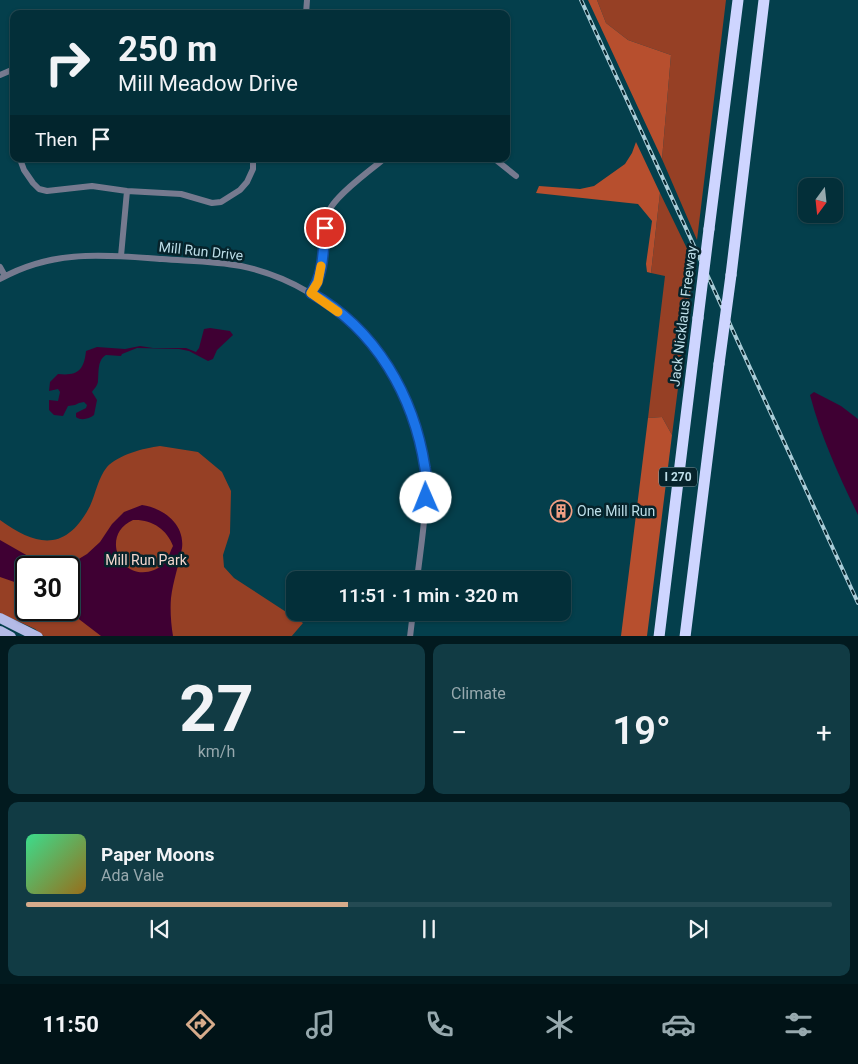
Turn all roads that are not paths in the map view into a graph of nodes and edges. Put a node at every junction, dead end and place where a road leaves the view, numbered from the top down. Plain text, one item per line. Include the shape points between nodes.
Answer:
1 (738, 0) edge
2 (764, 0) edge
3 (21, 162) edge
4 (253, 162) edge
5 (380, 162) edge
6 (498, 162) edge
7 (516, 176) dead end
8 (127, 191) junction
9 (121, 256) junction
10 (0, 267) edge
11 (3, 278) edge
12 (311, 293) junction
13 (418, 571) edge
14 (0, 618) edge
15 (412, 621) edge
16 (0, 631) edge
17 (11, 636) edge
18 (38, 636) edge
19 (410, 636) edge
20 (659, 636) edge
21 (685, 636) edge

1 - 20 highway, Jack Nicklaus Freeway / I 270, bridge
2 - 21 highway, I 270, bridge
3 - 8 street via 39,189 46,191 92,186
4 - 8 street via 247,182 221,202 212,203 181,194
5 - 12 street via 338,198 329,212 321,274
6 - 7 street
8 - 9 street
9 - 11 street, Mill Run Drive via 64,256 37,263
9 - 12 street, Mill Run Drive via 241,266
10 - 11 street
12 - 13 street, Mill Run Drive via 370,342 392,372 410,408 421,442 426,485
14 - 18 main road
15 - 19 street
16 - 17 main road

